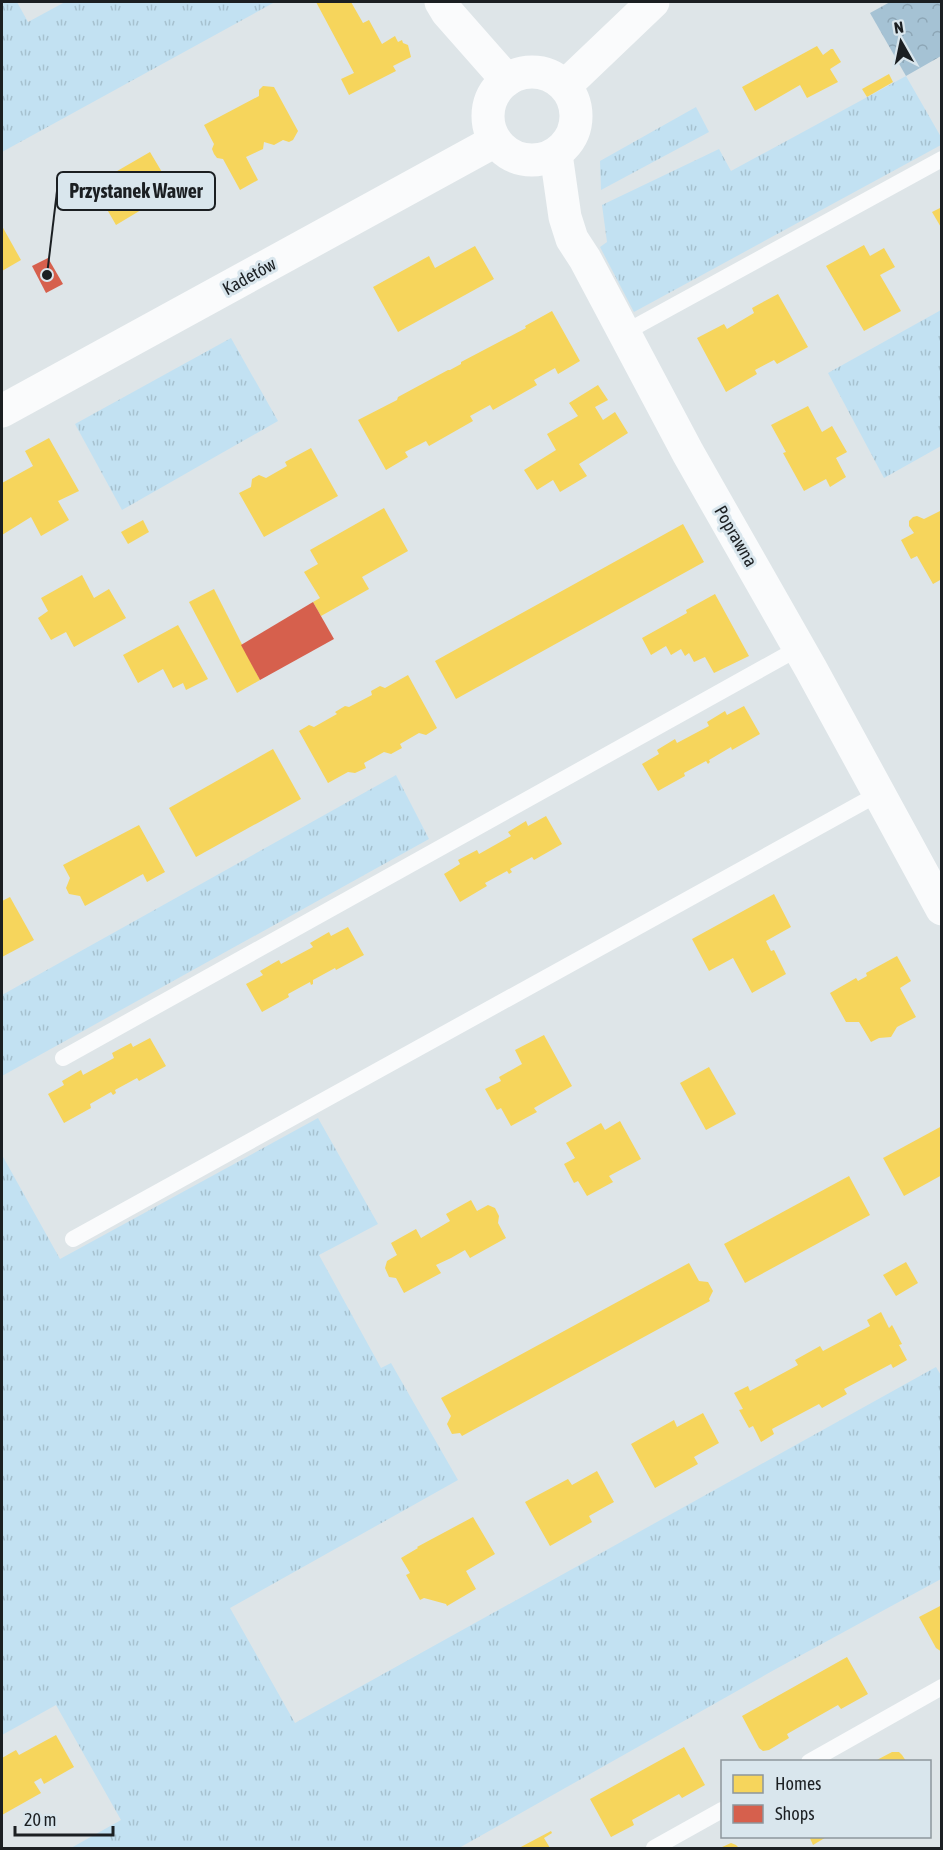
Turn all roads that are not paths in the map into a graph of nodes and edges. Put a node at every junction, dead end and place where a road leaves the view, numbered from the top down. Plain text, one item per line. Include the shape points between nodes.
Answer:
1 (441, 2) edge
2 (653, 2) edge
3 (507, 80) junction
4 (565, 86) junction
5 (495, 141) junction
6 (556, 154) junction
7 (942, 159) edge
8 (624, 333) junction
9 (2, 411) edge
10 (799, 648) junction
11 (878, 794) junction
12 (942, 909) edge
13 (63, 1058) dead end
14 (73, 1239) dead end
15 (942, 1687) edge
16 (811, 1760) edge
17 (721, 1811) edge
18 (654, 1848) edge

1 - 3 street
2 - 4 street
3 - 4 street via 530,72 543,73
3 - 5 street via 490,102 488,116
4 - 6 street via 577,114 575,130 568,144
5 - 6 street via 508,154 523,160 540,160
5 - 9 street, Kadetów
6 - 8 street, Poprawna via 572,239
7 - 8 lane
8 - 10 street, Poprawna
10 - 11 street, Poprawna
10 - 13 lane
11 - 12 street, Poprawna
11 - 14 lane
15 - 16 lane
17 - 18 lane

